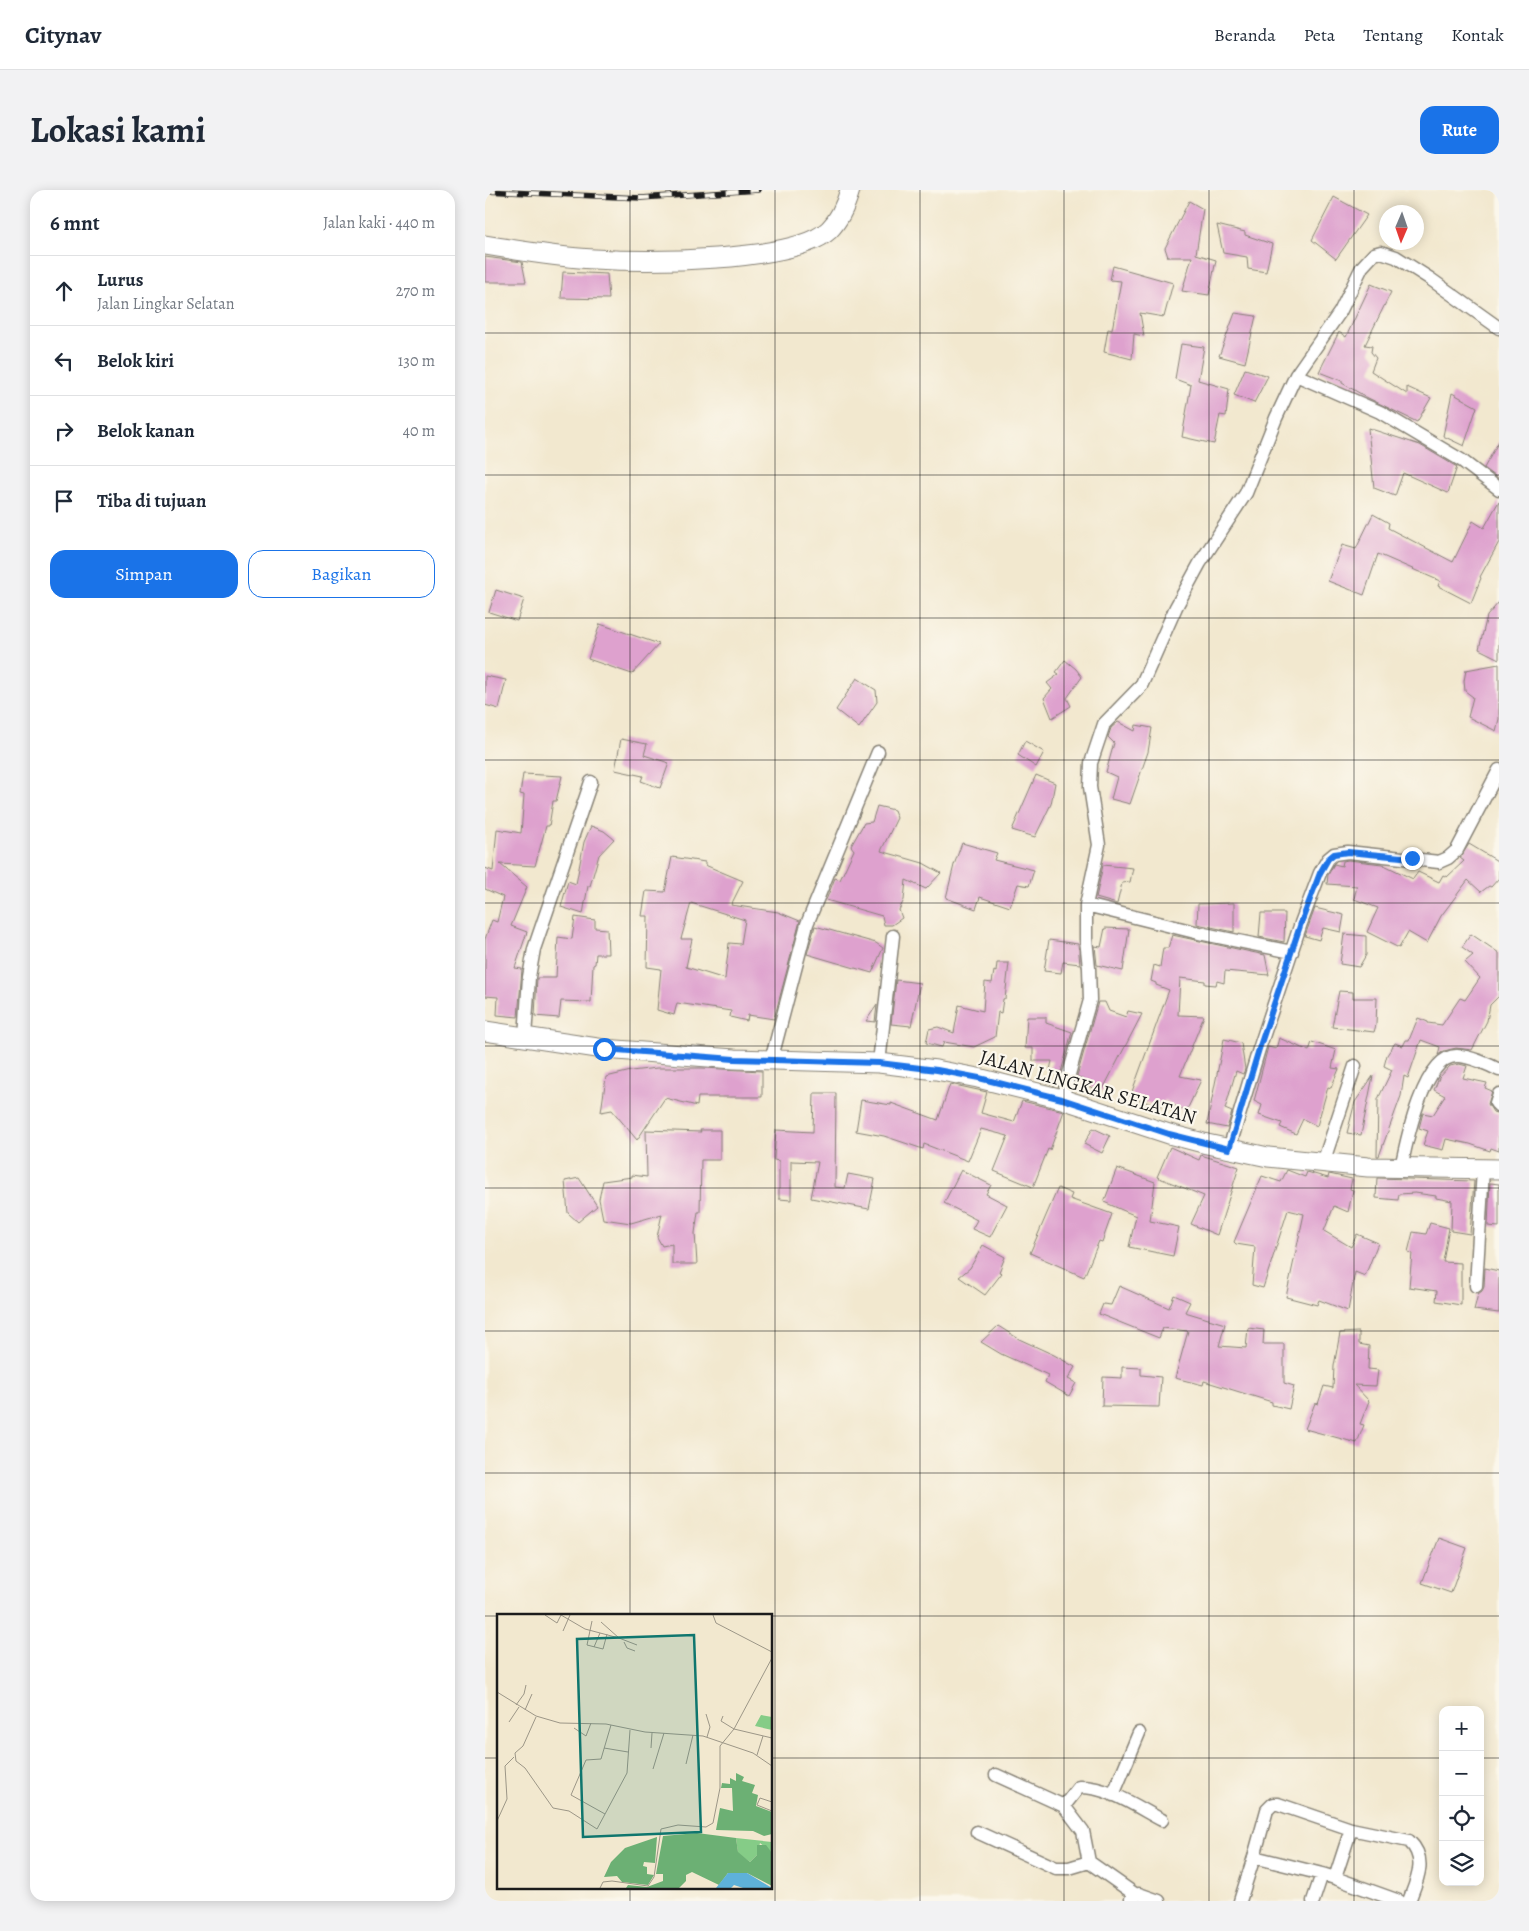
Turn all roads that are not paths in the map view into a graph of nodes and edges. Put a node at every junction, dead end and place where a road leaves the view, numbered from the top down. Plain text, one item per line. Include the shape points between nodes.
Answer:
1 (850, 190) edge
2 (485, 245) edge
3 (1499, 328) edge
4 (1296, 375) junction
5 (1499, 489) edge
6 (878, 752) dead end
7 (1499, 770) edge
8 (591, 782) dead end
9 (1087, 904) junction
10 (893, 936) dead end
11 (1292, 952) junction
12 (485, 1031) edge
13 (525, 1037) junction
14 (771, 1061) junction
15 (879, 1063) junction
16 (1355, 1066) dead end
17 (1499, 1070) edge
18 (1499, 1094) edge
19 (1062, 1099) junction
20 (1499, 1106) edge
21 (1229, 1149) junction
22 (1323, 1163) junction
23 (1401, 1168) junction
24 (1491, 1169) edge
25 (1476, 1286) dead end
26 (1139, 1733) dead end
27 (996, 1775) dead end
28 (1113, 1795) junction
29 (1064, 1806) junction
30 (1162, 1820) dead end
31 (1351, 1829) junction
32 (977, 1832) dead end
33 (1254, 1857) junction
34 (1089, 1862) junction
35 (1322, 1874) junction
36 (1335, 1878) junction
37 (1133, 1898) edge
38 (1159, 1901) edge
39 (1240, 1901) edge
40 (1313, 1901) edge
41 (1399, 1901) edge
42 (1409, 1901) edge

1 - 2 street via 841,214 828,230 813,240 761,253 675,260 595,259
3 - 4 street via 1429,278 1396,257 1381,252 1362,267 1340,312
4 - 5 street via 1380,412 1461,460
4 - 9 street via 1246,493 1200,563 1141,686 1104,724 1091,763 1090,787 1099,845
6 - 14 street via 807,924
7 - 11 street via 1457,850 1448,858 1439,862 1340,852 1328,859
8 - 13 street via 534,949
9 - 11 street via 1199,933
9 - 19 street via 1085,939 1090,1000
10 - 15 street
11 - 21 street
12 - 13 street, JALAN LINGKAR SELATAN
13 - 14 street, JALAN LINGKAR SELATAN via 604,1049
14 - 15 street, JALAN LINGKAR SELATAN
15 - 19 street, JALAN LINGKAR SELATAN via 979,1078
16 - 22 street
17 - 23 street via 1458,1055 1450,1057 1430,1074 1411,1121
18 - 20 street via 1496,1103
19 - 21 street, JALAN LINGKAR SELATAN via 1169,1134
21 - 22 street, JALAN LINGKAR SELATAN
22 - 23 street, JALAN LINGKAR SELATAN
23 - 24 street, JALAN LINGKAR SELATAN
24 - 25 street
26 - 28 street
27 - 29 street
28 - 29 street via 1090,1787 1079,1787
28 - 30 street
29 - 34 street via 1083,1831
31 - 33 street via 1273,1804 1267,1810
31 - 36 street
31 - 42 street via 1409,1841 1417,1848 1421,1856 1420,1867
32 - 34 street via 1056,1868
33 - 35 street
33 - 39 street
34 - 37 street
35 - 36 street
35 - 40 street
36 - 41 street
37 - 38 street via 1143,1894

